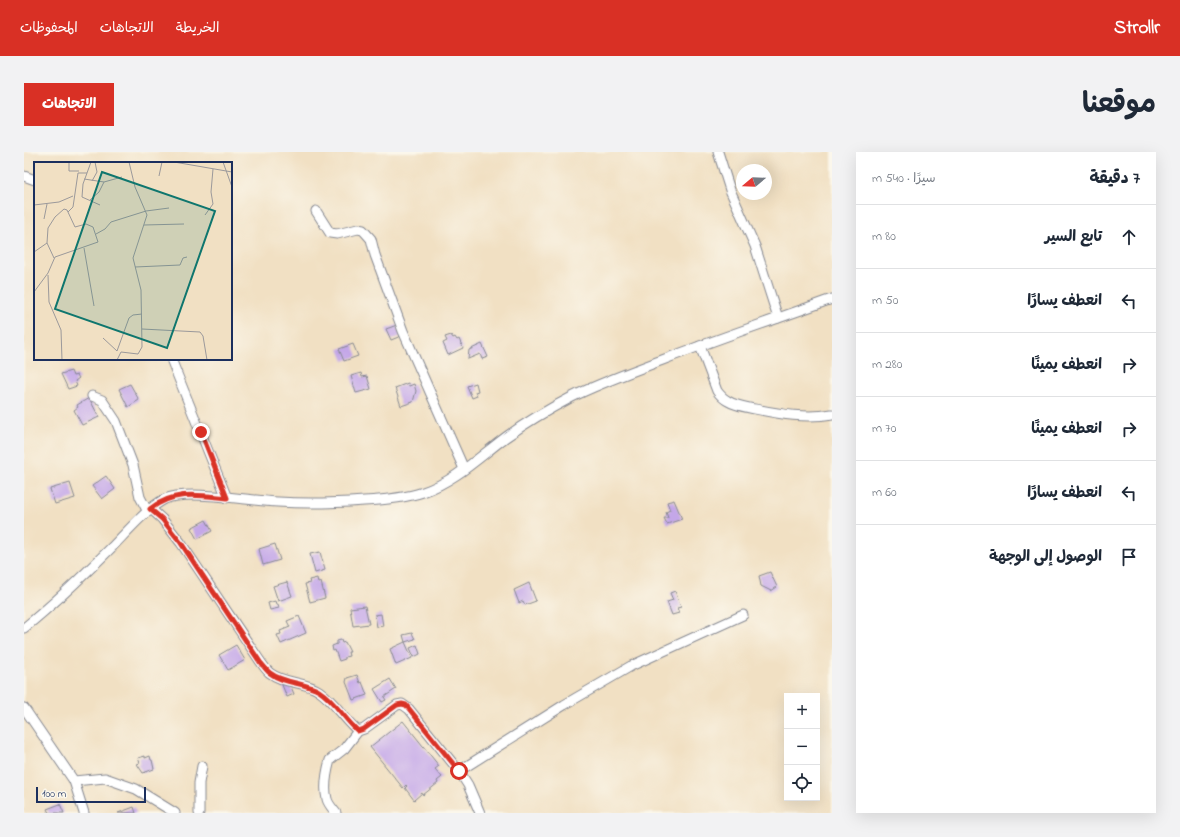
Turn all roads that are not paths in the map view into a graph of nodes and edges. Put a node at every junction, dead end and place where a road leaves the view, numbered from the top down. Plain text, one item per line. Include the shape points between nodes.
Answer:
1 (718, 152) edge
2 (24, 176) edge
3 (34, 180) edge
4 (316, 211) dead end
5 (832, 299) edge
6 (778, 318) junction
7 (700, 346) junction
8 (171, 360) edge
9 (92, 396) dead end
10 (832, 414) edge
11 (464, 469) junction
12 (227, 498) junction
13 (149, 510) junction
14 (743, 615) dead end
15 (24, 628) edge
16 (24, 708) edge
17 (358, 731) junction
18 (202, 766) dead end
19 (459, 771) junction
20 (74, 781) junction
21 (84, 813) edge
22 (175, 813) edge
23 (199, 813) edge
24 (336, 813) edge
25 (480, 813) edge

1 - 6 street via 730,190 755,246
2 - 3 street
4 - 11 street via 330,232 336,234 358,229 363,230 371,238 403,330
5 - 6 street
6 - 7 street
7 - 10 street via 717,391 729,402 776,413 805,416
7 - 11 street via 576,395 529,422
8 - 12 street
9 - 13 street via 102,400 116,421 133,465 140,497
11 - 12 street via 455,477 430,489 380,500 308,504
12 - 13 street via 179,495 168,498
13 - 15 street via 83,576
13 - 17 street via 162,519 181,543 260,662 270,673 320,692
14 - 19 street via 631,666
16 - 20 street
17 - 19 street via 402,704 409,709
17 - 24 street via 344,749 330,760 328,767 326,798
18 - 23 street
19 - 25 street
20 - 21 street
20 - 22 street via 105,778 136,789

